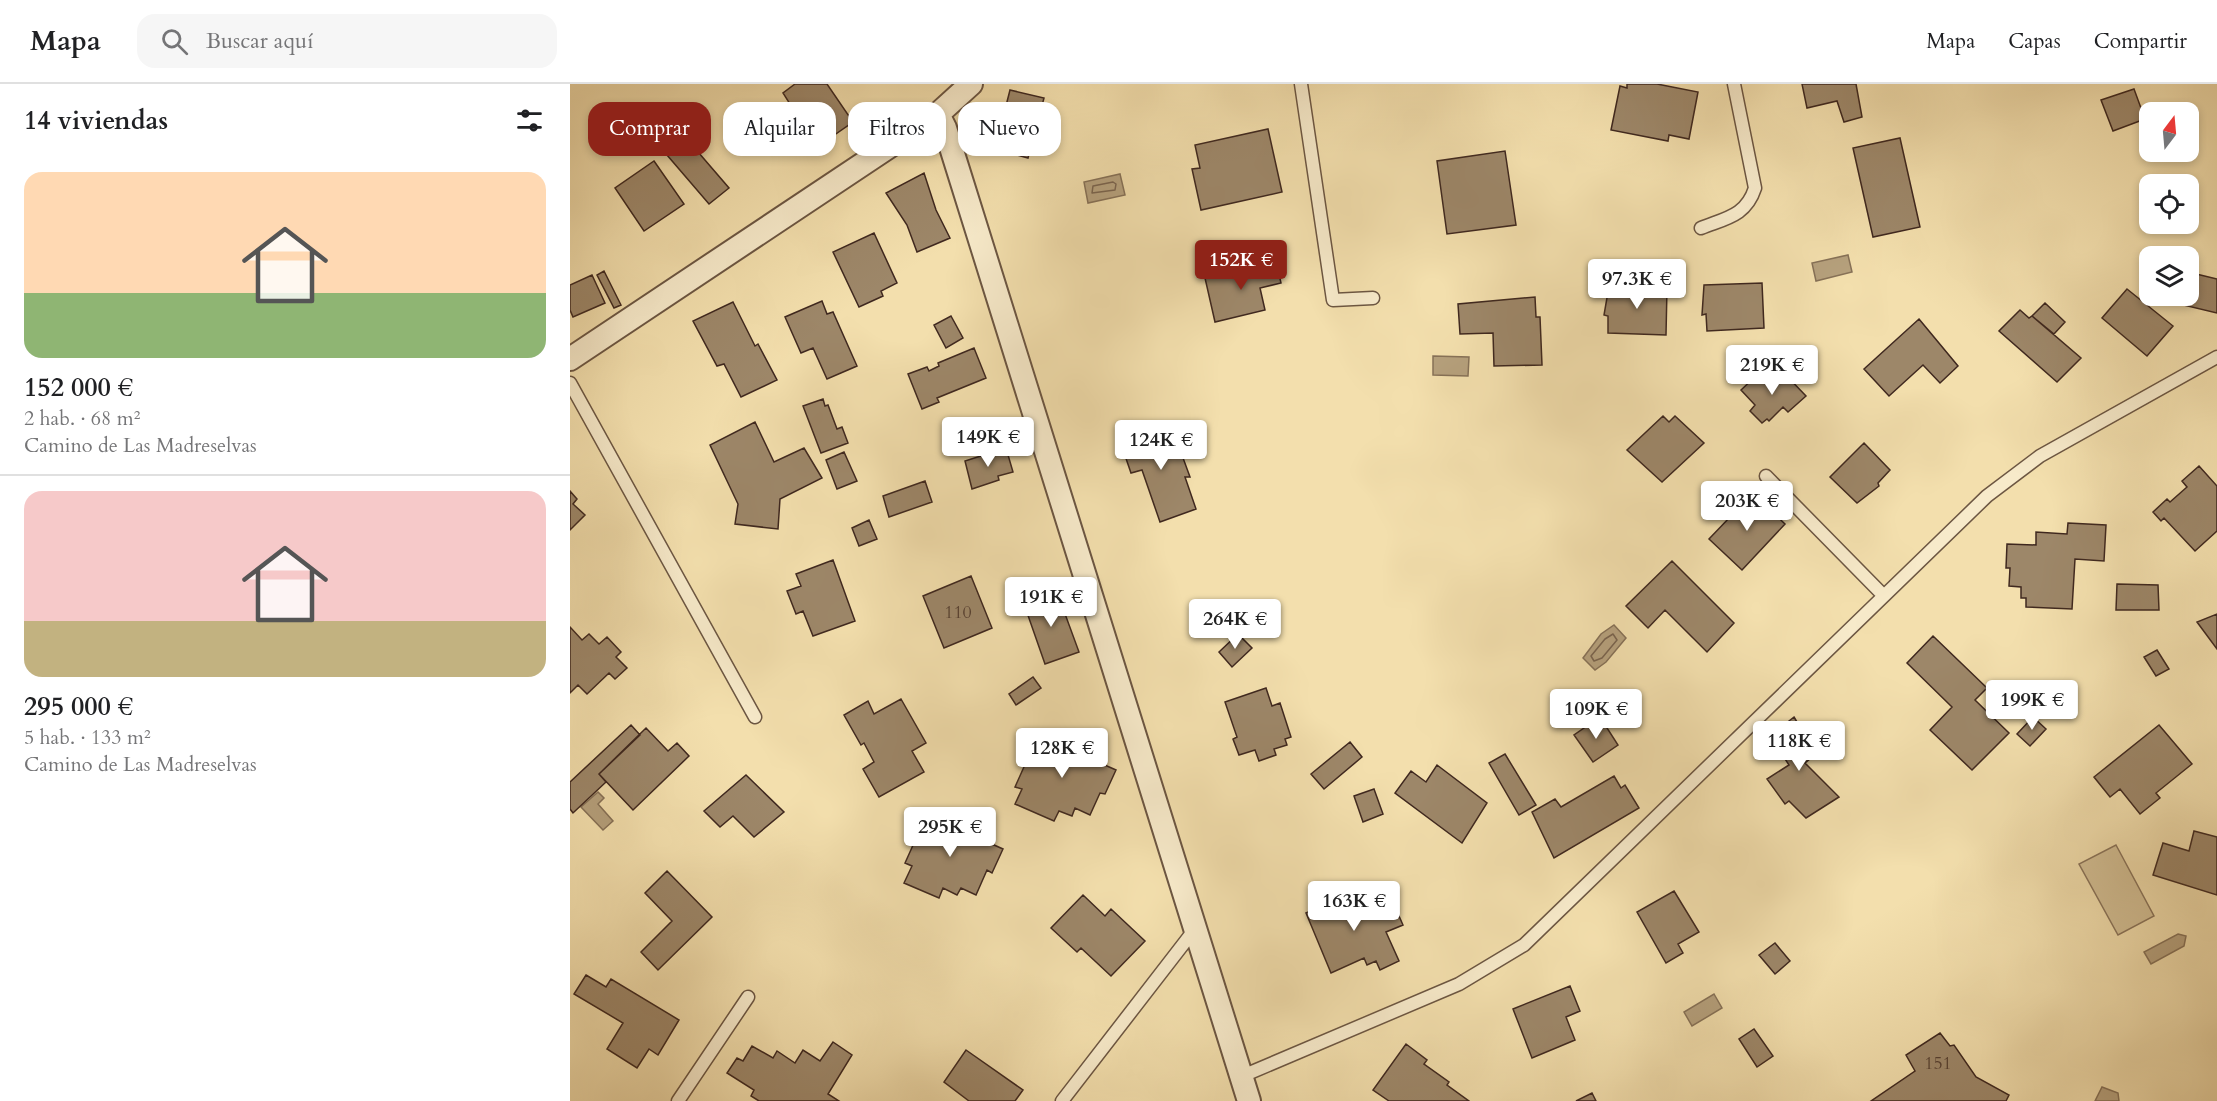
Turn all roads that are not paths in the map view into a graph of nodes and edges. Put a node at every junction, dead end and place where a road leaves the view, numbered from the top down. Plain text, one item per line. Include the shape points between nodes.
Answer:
1 (971, 84) edge
2 (1301, 84) edge
3 (1734, 84) edge
4 (946, 107) edge
5 (946, 131) edge
6 (875, 156) edge
7 (1701, 228) dead end
8 (1373, 298) dead end
9 (2217, 357) edge
10 (570, 359) edge
11 (570, 383) edge
12 (1766, 476) dead end
13 (1884, 596) junction
14 (755, 717) dead end
15 (1195, 929) junction
16 (748, 997) dead end
17 (1240, 1077) junction
18 (678, 1101) edge
19 (1062, 1101) edge
20 (1249, 1101) edge

1 - 4 street
2 - 8 lane via 1333,300
3 - 7 lane via 1755,188 1750,204
5 - 15 street
6 - 10 street
9 - 13 lane via 2040,456 1987,495
11 - 14 lane
12 - 13 lane
13 - 17 lane via 1524,945 1459,984
15 - 17 street
15 - 19 lane
16 - 18 lane
17 - 20 street

